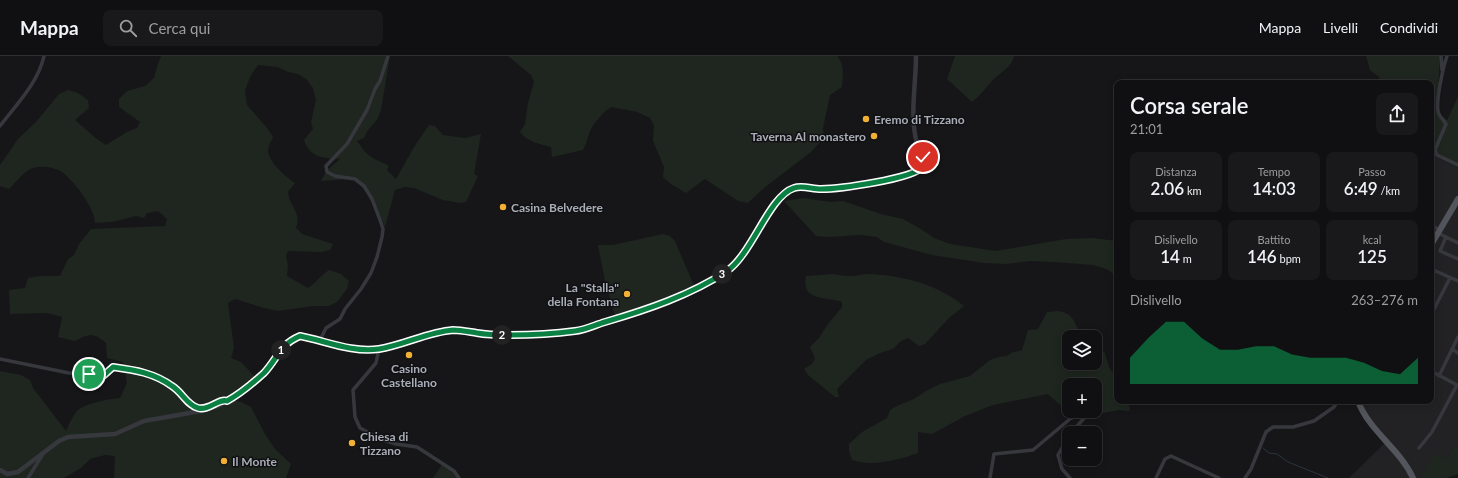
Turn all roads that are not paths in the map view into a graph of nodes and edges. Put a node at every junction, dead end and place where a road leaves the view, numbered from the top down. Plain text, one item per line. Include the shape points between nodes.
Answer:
1 (44, 56) edge
2 (388, 56) edge
3 (916, 56) edge
4 (1441, 56) edge
5 (1448, 56) edge
6 (1442, 73) junction
7 (0, 126) edge
8 (1458, 165) edge
9 (1458, 199) edge
10 (1434, 227) edge
11 (1439, 231) junction
12 (1446, 237) junction
13 (1434, 240) edge
14 (1458, 243) edge
15 (1458, 259) edge
16 (1434, 270) edge
17 (1450, 278) junction
18 (1458, 281) edge
19 (1434, 309) edge
20 (1458, 337) edge
21 (320, 340) junction
22 (379, 349) junction
23 (1452, 350) junction
24 (1458, 353) edge
25 (0, 359) edge
26 (1434, 373) edge
27 (1439, 376) junction
28 (1458, 385) edge
29 (227, 401) junction
30 (1336, 404) edge
31 (1360, 404) edge
32 (1072, 418) edge
33 (1084, 418) edge
34 (1077, 426) edge
35 (1062, 448) edge
36 (1419, 448) dead end
37 (43, 454) junction
38 (0, 470) edge
39 (28, 478) edge
40 (459, 478) edge
41 (990, 478) edge
42 (1070, 478) edge
43 (1156, 478) edge
44 (1219, 478) edge
45 (1245, 478) edge
46 (1413, 478) edge

1 - 7 street via 35,79
2 - 21 street via 367,110 347,144 326,166 327,172 355,179 364,186 380,220 382,236 371,273 340,319 326,328
3 - 22 street via 913,119 917,146 924,162 917,170 868,184 822,190 792,188 779,199 750,245 729,270 684,294 636,313 576,331 506,335 451,330
4 - 6 street
5 - 6 street
6 - 8 street via 1438,112 1446,124 1435,153
9 - 11 main road
10 - 11 street
11 - 12 street
11 - 13 main road
12 - 14 street
12 - 15 street via 1440,251
16 - 17 street
17 - 18 street
17 - 19 street
20 - 23 street
21 - 22 street via 352,348
21 - 29 street via 300,336 286,344 264,372
22 - 40 street via 376,363 353,390 355,417 360,428 390,442 417,447 454,471
23 - 24 street
23 - 27 street
25 - 29 street via 78,374 103,376 113,367 142,371 173,386 196,407 209,407 222,400
26 - 27 street
27 - 28 street
28 - 36 street via 1432,432
29 - 37 street via 211,409 144,421 115,434 68,437
30 - 45 street via 1314,421 1292,427 1273,428 1266,432
31 - 46 main road via 1368,420 1409,468
32 - 41 street via 1033,450 994,454
33 - 34 street
35 - 42 street via 1058,455 1062,469
37 - 38 street via 18,472 7,474
37 - 39 street
43 - 44 street via 1165,459 1171,456

